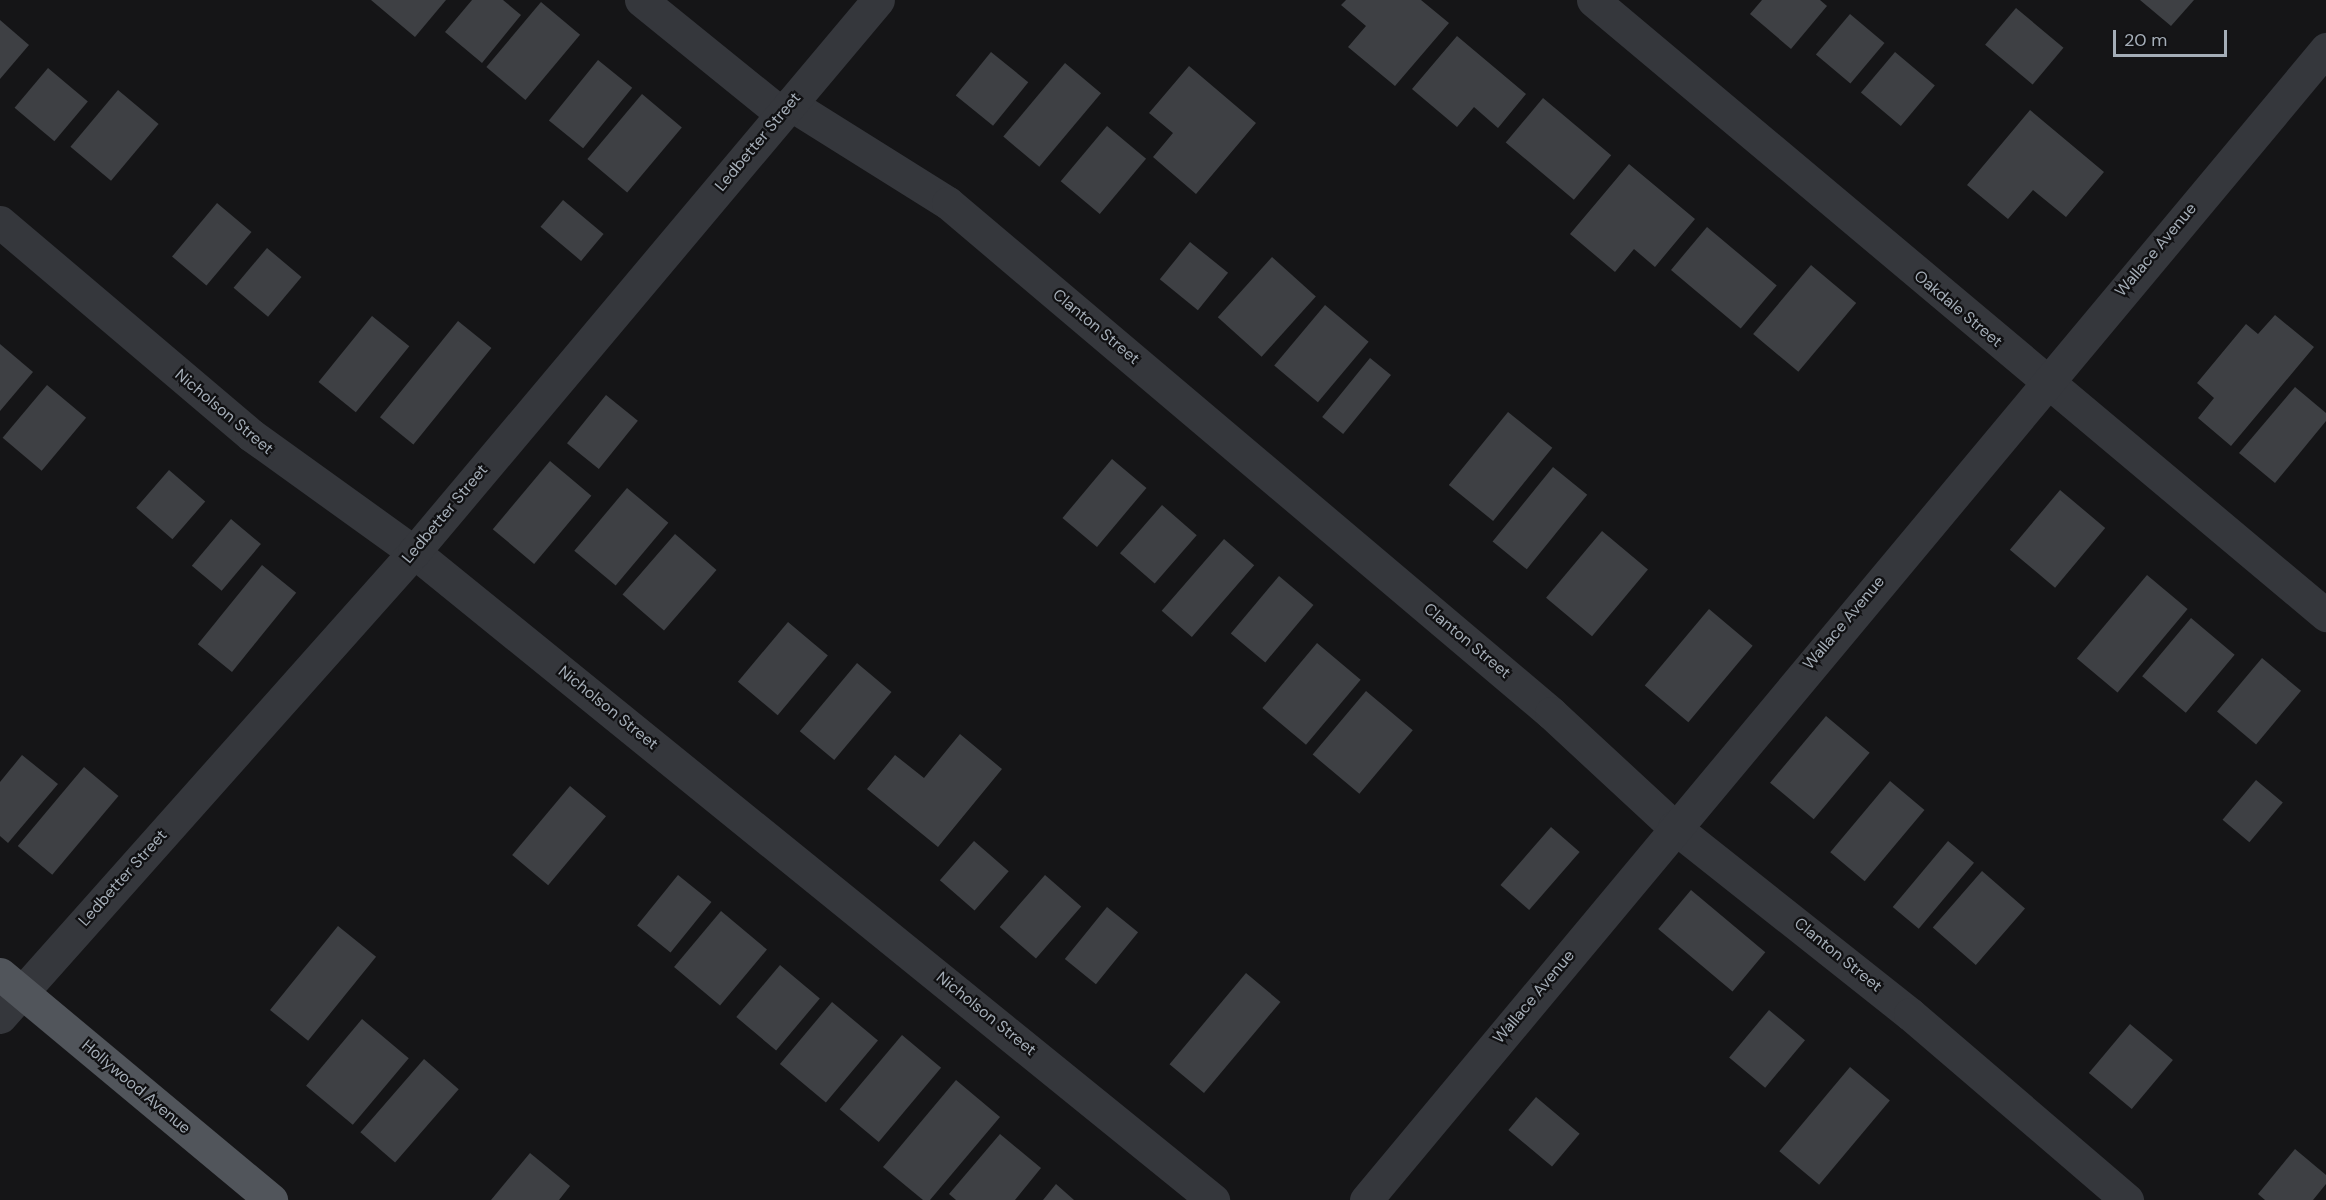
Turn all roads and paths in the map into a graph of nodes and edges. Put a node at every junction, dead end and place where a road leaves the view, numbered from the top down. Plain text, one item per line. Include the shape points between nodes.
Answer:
1 (641, 0) edge
2 (878, 0) edge
3 (1593, 0) edge
4 (2326, 49) edge
5 (786, 109) junction
6 (0, 222) edge
7 (2045, 382) junction
8 (414, 552) junction
9 (2326, 615) edge
10 (1674, 827) junction
11 (11, 983) edge
12 (0, 1017) edge
13 (271, 1200) edge
14 (1213, 1200) edge
15 (1366, 1200) edge
16 (2127, 1200) edge

1 - 5 street, Clanton Street
2 - 5 street, Ledbetter Street
3 - 7 street, Oakdale Street
4 - 7 street, Wallace Avenue
5 - 8 street, Ledbetter Street
5 - 10 street, Clanton Street via 948,202 1551,712
6 - 8 street, Nicholson Street via 250,435
7 - 9 street, Oakdale Street
7 - 10 street, Wallace Avenue
8 - 11 street, Ledbetter Street
8 - 14 street, Nicholson Street
10 - 15 street, Wallace Avenue
10 - 16 street, Clanton Street via 1911,1014
11 - 12 street, Ledbetter Street
11 - 13 main road, Hollywood Avenue

